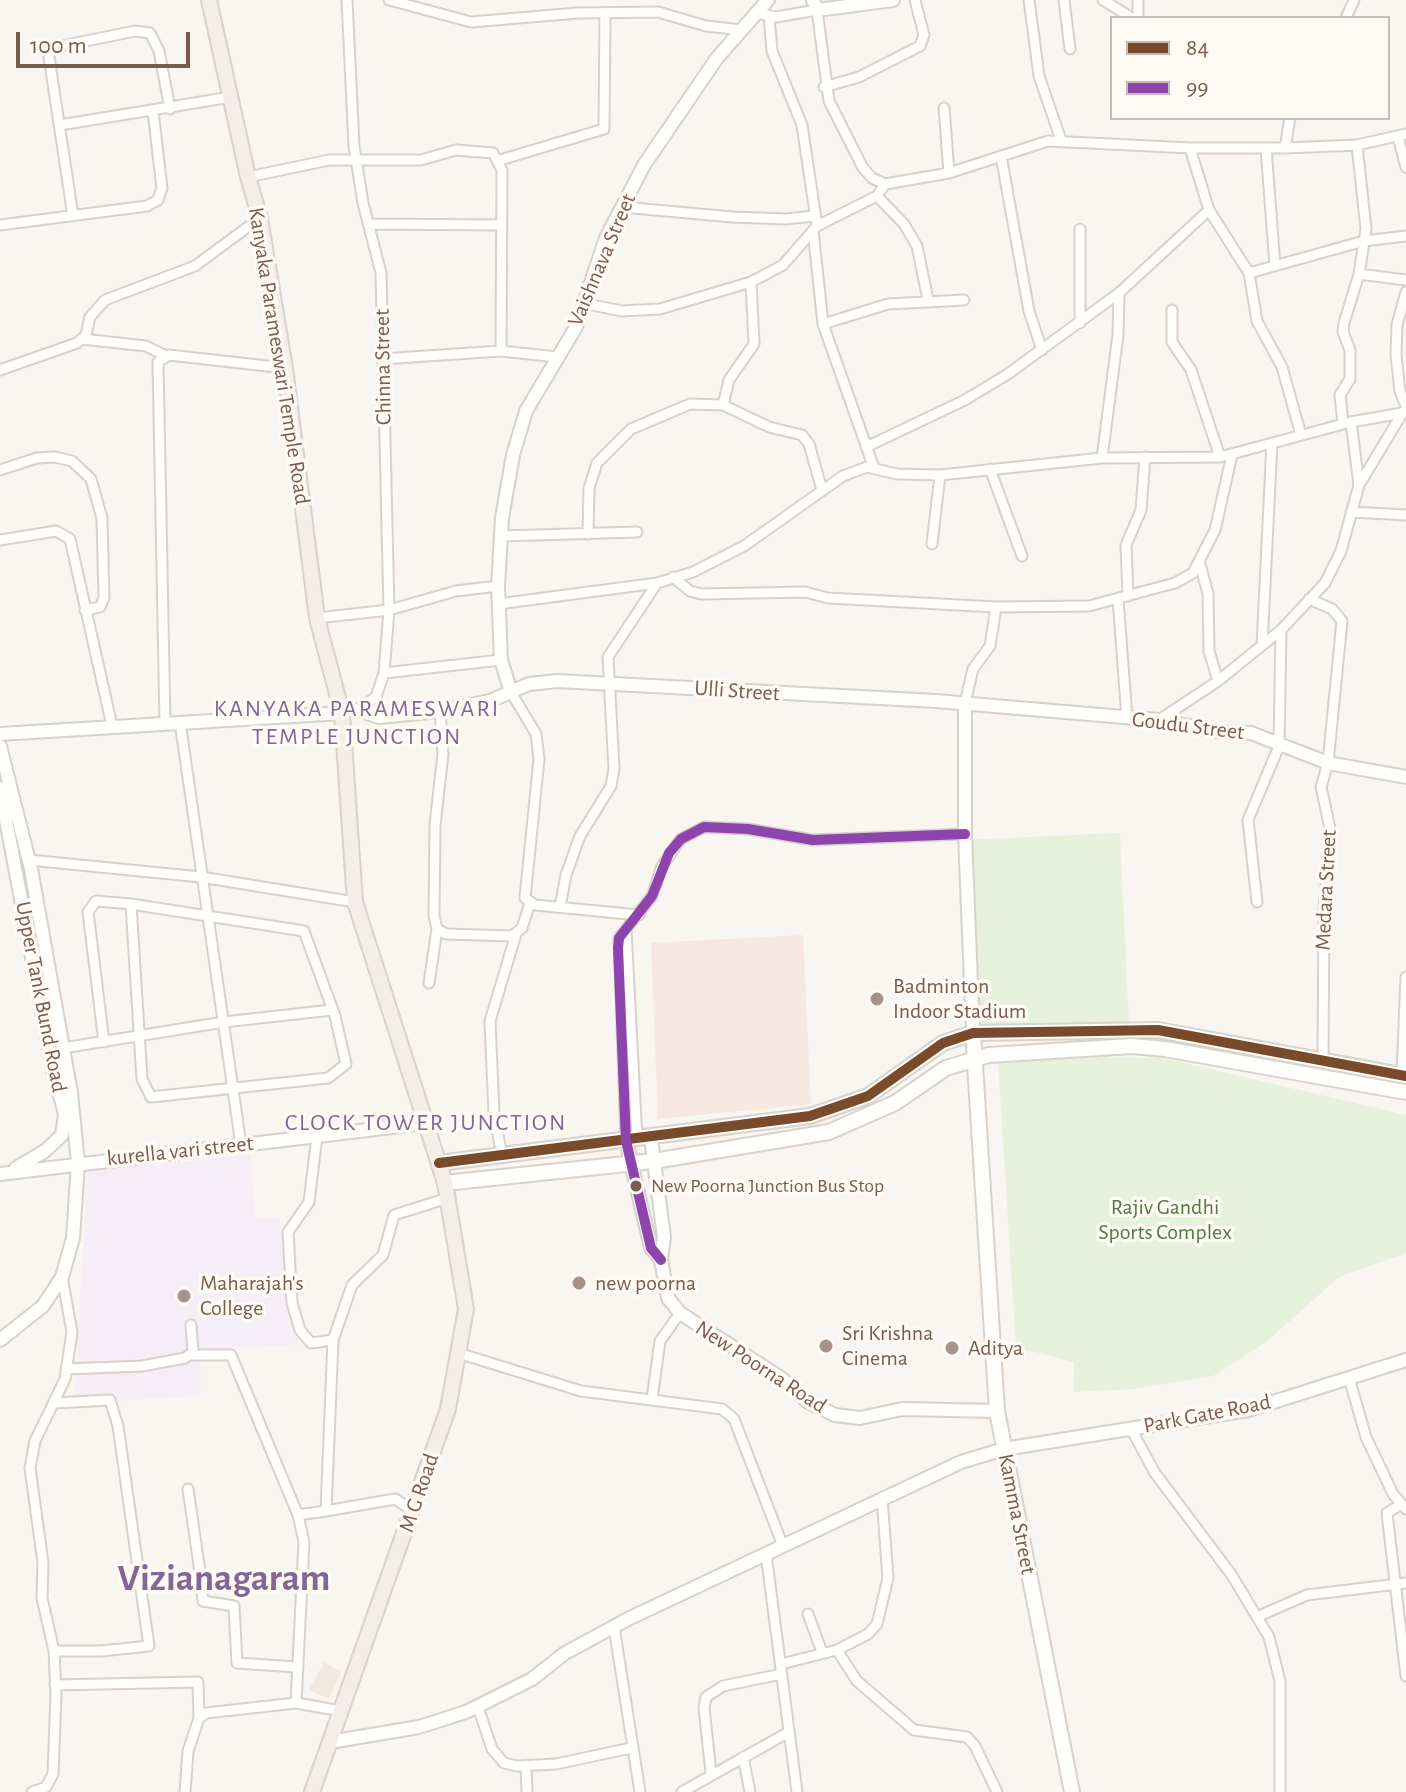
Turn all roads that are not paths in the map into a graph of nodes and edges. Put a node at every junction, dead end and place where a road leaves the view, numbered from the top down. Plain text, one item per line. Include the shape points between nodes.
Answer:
1 (209, 0) edge
2 (347, 0) edge
3 (389, 0) edge
4 (576, 0) edge
5 (634, 0) edge
6 (768, 0) edge
7 (893, 0) edge
8 (915, 0) edge
9 (1029, 0) edge
10 (1064, 0) edge
11 (1103, 0) edge
12 (865, 2) edge
13 (815, 5) edge
14 (578, 13) junction
15 (605, 13) junction
16 (631, 13) junction
17 (763, 15) junction
18 (1129, 16) edge
19 (742, 30) junction
20 (1070, 49) dead end
21 (824, 87) junction
22 (231, 97) junction
23 (944, 108) dead end
24 (170, 109) junction
25 (153, 111) junction
26 (1290, 120) edge
27 (60, 125) junction
28 (1402, 136) edge
29 (1061, 140) junction
30 (1357, 145) junction
31 (1190, 148) junction
32 (1266, 148) junction
33 (1285, 148) junction
34 (1001, 156) junction
35 (356, 159) junction
36 (500, 160) junction
37 (1406, 167) edge
38 (949, 173) junction
39 (248, 177) junction
40 (885, 184) junction
41 (877, 196) junction
42 (622, 207) junction
43 (1209, 210) junction
44 (73, 216) junction
45 (260, 218) junction
46 (370, 224) junction
47 (814, 224) junction
48 (0, 225) edge
49 (502, 225) junction
50 (1080, 229) dead end
51 (1406, 236) edge
52 (1364, 241) junction
53 (1275, 266) junction
54 (1249, 273) junction
55 (1359, 274) junction
56 (1406, 280) edge
57 (751, 282) junction
58 (1406, 292) edge
59 (1119, 293) junction
60 (928, 300) junction
61 (964, 300) dead end
62 (587, 304) junction
63 (1172, 310) dead end
64 (1080, 323) junction
65 (823, 324) junction
66 (82, 339) junction
67 (1042, 350) junction
68 (501, 351) junction
69 (166, 356) junction
70 (557, 357) junction
71 (382, 359) junction
72 (285, 368) junction
73 (0, 370) edge
74 (723, 405) junction
75 (1405, 409) edge
76 (1347, 423) junction
77 (1301, 435) junction
78 (1272, 443) junction
79 (866, 447) junction
80 (1232, 455) junction
81 (1145, 457) junction
82 (1220, 457) junction
83 (1102, 458) junction
84 (874, 468) junction
85 (990, 469) junction
86 (0, 470) edge
87 (940, 475) junction
88 (1359, 485) junction
89 (822, 490) junction
90 (1351, 512) junction
91 (1406, 515) edge
92 (637, 532) dead end
93 (588, 534) junction
94 (501, 536) junction
95 (0, 540) edge
96 (932, 544) dead end
97 (1022, 556) dead end
98 (1200, 564) junction
99 (673, 577) junction
100 (657, 583) junction
101 (498, 586) junction
102 (1123, 598) junction
103 (1309, 599) junction
104 (498, 604) junction
105 (996, 607) junction
106 (85, 610) junction
107 (389, 610) junction
108 (317, 618) junction
109 (1281, 630) junction
110 (1262, 645) junction
111 (501, 660) junction
112 (384, 673) junction
113 (1218, 681) junction
114 (606, 682) junction
115 (511, 692) junction
116 (965, 703) junction
117 (440, 711) junction
118 (350, 712) junction
119 (1127, 718) junction
120 (1159, 720) junction
121 (180, 722) junction
122 (165, 723) junction
123 (112, 726) junction
124 (0, 734) edge
125 (0, 746) edge
126 (1279, 746) junction
127 (1328, 763) junction
128 (1406, 777) edge
129 (0, 788) edge
130 (965, 834) junction
131 (29, 860) junction
132 (201, 877) junction
133 (355, 902) junction
134 (1257, 902) dead end
135 (530, 903) junction
136 (131, 904) junction
137 (560, 907) junction
138 (639, 915) junction
139 (207, 916) junction
140 (437, 929) junction
141 (516, 934) junction
142 (1406, 977) edge
143 (429, 983) dead end
144 (332, 1010) junction
145 (224, 1022) junction
146 (1133, 1029) junction
147 (973, 1033) junction
148 (139, 1037) junction
149 (104, 1042) junction
150 (1132, 1046) junction
151 (63, 1048) junction
152 (974, 1057) junction
153 (1323, 1060) junction
154 (1404, 1075) edge
155 (233, 1090) junction
156 (1406, 1092) edge
157 (426, 1123) junction
158 (317, 1136) junction
159 (638, 1140) junction
160 (241, 1145) junction
161 (502, 1156) junction
162 (654, 1161) junction
163 (78, 1163) junction
164 (439, 1163) junction
165 (630, 1164) junction
166 (1, 1174) edge
167 (447, 1190) junction
168 (661, 1260) junction
169 (62, 1277) junction
170 (680, 1313) junction
171 (191, 1325) dead end
172 (0, 1340) edge
173 (333, 1340) junction
174 (458, 1353) junction
175 (189, 1355) junction
176 (1406, 1360) edge
177 (66, 1369) junction
178 (1349, 1378) junction
179 (652, 1399) junction
180 (55, 1403) junction
181 (997, 1411) junction
182 (1131, 1429) junction
183 (1004, 1449) junction
184 (188, 1489) dead end
185 (882, 1498) junction
186 (1403, 1507) edge
187 (326, 1511) junction
188 (413, 1511) junction
189 (298, 1515) junction
190 (783, 1546) junction
191 (766, 1554) junction
192 (201, 1579) junction
193 (142, 1580) junction
194 (1406, 1583) edge
195 (1394, 1584) junction
196 (808, 1614) dead end
197 (1259, 1616) junction
198 (614, 1627) junction
199 (837, 1650) junction
200 (54, 1651) junction
201 (822, 1652) junction
202 (296, 1667) junction
203 (782, 1669) junction
204 (1406, 1676) edge
205 (55, 1685) junction
206 (296, 1703) junction
207 (478, 1707) junction
208 (341, 1711) junction
209 (199, 1718) junction
210 (789, 1732) junction
211 (330, 1742) junction
212 (631, 1748) junction
213 (743, 1757) junction
214 (526, 1766) junction
215 (711, 1773) junction
216 (32, 1792) edge
217 (185, 1792) edge
218 (312, 1792) edge
219 (527, 1792) edge
220 (640, 1792) edge
221 (682, 1792) edge
222 (750, 1792) edge
223 (797, 1792) edge
224 (997, 1792) edge
225 (1072, 1792) edge
226 (1280, 1792) edge

1 - 22 main road, Kanyaka Parameswari Temple Road
2 - 35 street, Chinna Street
3 - 14 street via 471,22
4 - 14 street
5 - 16 street
6 - 17 street, Vaishnava Street
7 - 12 street
8 - 21 street via 924,35 920,46 859,77
9 - 29 street via 1039,76
10 - 20 street
11 - 18 street
12 - 13 street
13 - 17 street
13 - 21 street
14 - 15 street
15 - 16 street
15 - 36 street via 604,129
16 - 19 street via 671,14 706,26
17 - 19 street, Vaishnava Street
17 - 47 street via 802,125
19 - 42 street, Vaishnava Street via 679,111
21 - 40 street via 863,168
22 - 24 street
22 - 39 main road, Kanyaka Parameswari Temple Road
23 - 38 street
24 - 25 street
24 - 27 street via 157,42 150,33 135,31 52,48
25 - 27 street
25 - 44 street via 162,188 158,200
26 - 33 street
27 - 44 street
28 - 30 street
28 - 37 street
29 - 31 street
29 - 34 street
30 - 33 street
30 - 52 street via 1366,211
31 - 32 street
31 - 43 street
32 - 33 street
32 - 53 street
34 - 38 street
34 - 67 street via 1029,311
35 - 36 street via 421,160 466,150 493,153
35 - 39 street via 304,163
35 - 46 street, Chinna Street
36 - 49 street
38 - 40 street
39 - 45 main road, Kanyaka Parameswari Temple Road
40 - 41 street
41 - 47 street
41 - 60 street via 917,246
42 - 47 street
42 - 62 street, Vaishnava Street via 606,238
43 - 54 street
43 - 59 street
44 - 48 street
45 - 66 street via 195,266 105,300 90,317
45 - 72 main road, Kanyaka Parameswari Temple Road
46 - 49 street
46 - 71 street, Chinna Street via 381,273
47 - 57 street via 783,265
47 - 65 street
49 - 68 street
50 - 64 street
51 - 52 street
52 - 53 street
52 - 55 street
53 - 54 street
54 - 77 street via 1257,321 1282,367
55 - 56 street
55 - 76 street via 1343,332 1350,350 1350,379 1340,395
57 - 62 street via 660,309 622,311
57 - 74 street via 754,344 729,380
58 - 75 street via 1396,355
59 - 64 street
59 - 83 street
60 - 61 street
60 - 65 street via 872,308
62 - 70 street, Vaishnava Street
63 - 82 street via 1175,350 1191,370
64 - 67 street
65 - 79 street
66 - 69 street via 146,346
66 - 73 street
67 - 79 street via 965,400
68 - 70 street
68 - 71 street
69 - 72 street
69 - 122 street via 157,367
70 - 94 street, Vaishnava Street via 526,411 513,455
71 - 107 street, Chinna Street
72 - 108 main road, Kanyaka Parameswari Temple Road
74 - 89 street via 807,439
74 - 93 street via 702,402 675,409 646,420 614,444 591,477
75 - 76 street
75 - 88 street
76 - 77 street
76 - 88 street
77 - 78 street
78 - 80 street
78 - 110 street
79 - 84 street
80 - 82 street
80 - 98 street via 1215,530
81 - 82 street
81 - 83 street
81 - 102 street via 1141,510 1126,545
83 - 85 street
84 - 87 street
84 - 89 street via 856,471
85 - 87 street
85 - 97 street
86 - 106 street via 55,457 72,461 91,479 102,518 104,598 100,607
87 - 96 street
88 - 90 street
89 - 99 street via 731,554
90 - 91 street
90 - 103 street via 1341,551 1325,583
92 - 93 street
93 - 94 street
94 - 101 street, Vaishnava Street
95 - 106 street via 56,531 66,535
98 - 102 street via 1175,583
98 - 113 street via 1208,594 1209,651
99 - 100 street
99 - 105 street via 701,594 805,592 828,598
100 - 104 street
100 - 114 street via 611,650
101 - 104 street, Vaishnava Street
101 - 107 street via 456,591
102 - 105 street via 1077,608
102 - 119 street
103 - 109 street
103 - 127 street, Medara Street via 1332,609 1342,621
104 - 111 street, Vaishnava Street
105 - 116 street via 990,646 973,669
106 - 123 street
107 - 108 street
107 - 112 street, Chinna Street
108 - 118 main road, Kanyaka Parameswari Temple Road
109 - 110 street
109 - 126 street
110 - 113 street
111 - 112 street
111 - 115 street, Vaishnava Street
112 - 118 street, Chinna Street via 376,697
113 - 120 street
114 - 115 street, Ulli Street via 539,681
114 - 116 street, Ulli Street
114 - 137 street via 613,743 611,786 580,836
115 - 117 street, Ulli Street
115 - 135 street via 536,734 539,759 525,891
116 - 119 street, Goudu Street
116 - 130 street
117 - 118 street, Ulli Street via 379,717
117 - 140 street
118 - 121 street, Ulli Street
118 - 133 main road, Kanyaka Parameswari Temple Road
119 - 120 street, Goudu Street
120 - 126 street, Goudu Street via 1251,733
121 - 122 street, Ulli Street
121 - 132 street
122 - 123 street, Ulli Street
123 - 124 street, Ulli Street
125 - 131 street, Upper Tank Bund Road
126 - 127 street, Goudu Street
126 - 134 street via 1248,820
127 - 128 street, Goudu Street
127 - 153 street, Medara Street via 1321,787 1331,833 1324,908
129 - 166 street, Upper Tank Bund Road via 65,1114 62,1135 26,1164
130 - 138 street via 813,840 704,827 681,839 669,853
130 - 147 street
131 - 132 street
131 - 151 street, Upper Tank Bund Road
132 - 133 street
132 - 139 street
133 - 157 main road, M G Road
135 - 137 street
135 - 141 street
136 - 139 street
136 - 148 street
136 - 149 street via 96,901 89,906
137 - 138 street
138 - 159 street via 618,948
139 - 144 street via 304,931
139 - 145 street
140 - 141 street via 506,938
140 - 143 street
141 - 161 street via 490,1021 494,1114
142 - 154 street
144 - 145 street
144 - 155 street via 345,1055 343,1070 328,1078
145 - 148 street
145 - 155 street
146 - 147 main road
146 - 150 street
146 - 153 main road
147 - 152 main road, Kamma Street
147 - 159 main road via 943,1043 881,1088 841,1108
148 - 149 street
148 - 155 street via 142,1079 151,1097
149 - 151 street
150 - 152 main road
150 - 156 main road
151 - 163 street, Upper Tank Bund Road
152 - 162 main road via 946,1068 895,1103 829,1132
152 - 181 main road, Kamma Street
153 - 154 main road
155 - 160 street
157 - 158 street, kurella vari street
157 - 164 main road, M G Road
158 - 160 street, kurella vari street
158 - 173 street via 309,1202 288,1232 292,1303 304,1338 318,1344
159 - 161 main road
159 - 162 street
159 - 165 street
160 - 163 street, kurella vari street
161 - 164 main road
162 - 165 main road
162 - 168 street via 664,1237
163 - 166 street, kurella vari street
163 - 169 street, Upper Tank Bund Road via 73,1238
164 - 167 main road, M G Road
165 - 167 main road
165 - 168 street via 651,1248
167 - 173 street via 394,1215 383,1255 352,1285
167 - 174 main road, M G Road via 466,1309
168 - 170 street, New Poorna Road via 668,1298
169 - 172 street, Upper Tank Bund Road via 43,1306
169 - 177 street via 72,1332
170 - 179 street via 660,1341
170 - 181 street, New Poorna Road via 835,1415 860,1418 902,1409
171 - 175 street
173 - 187 street
174 - 179 street via 581,1391
174 - 188 main road, M G Road via 448,1409
175 - 177 street via 142,1366
175 - 189 street via 231,1355
176 - 178 street, Park Gate Road
177 - 180 street
178 - 182 street, Park Gate Road via 1248,1410
178 - 186 street via 1366,1437
179 - 190 street via 729,1413
180 - 193 street via 110,1400
180 - 200 street via 35,1441 30,1468 43,1563 42,1598
181 - 183 main road, Kamma Street
182 - 183 street, Park Gate Road
182 - 197 street via 1155,1473
183 - 185 street, Park Gate Road
183 - 225 main road, Kamma Street
184 - 192 street
185 - 190 street, Park Gate Road
185 - 199 street via 888,1578 883,1611 868,1634
186 - 195 street via 1387,1513
187 - 188 street via 395,1499
187 - 189 street
188 - 208 main road, M G Road
189 - 202 street via 304,1542
190 - 191 street, Park Gate Road
191 - 198 street, Park Gate Road
191 - 203 street
192 - 193 street
192 - 202 street via 203,1601 234,1606 237,1663
193 - 200 street via 149,1646
194 - 195 street
195 - 197 street via 1307,1595
195 - 204 street
196 - 201 street
197 - 226 street via 1280,1681
198 - 207 street, Park Gate Road
198 - 212 street
199 - 201 street
199 - 224 street via 857,1681 914,1730 967,1737
200 - 205 street
201 - 203 street
202 - 206 street
203 - 210 street
203 - 215 street via 723,1686 706,1697
205 - 209 street via 198,1682
205 - 216 street via 53,1774 46,1787
206 - 208 street
206 - 209 street via 214,1710
207 - 211 street, Park Gate Road via 419,1727
207 - 214 street via 499,1760
208 - 211 main road, M G Road
209 - 217 street via 188,1751
210 - 213 street
210 - 223 street
211 - 218 main road, M G Road
212 - 214 street
212 - 220 street
213 - 215 street
213 - 222 street
214 - 219 street
215 - 221 street

